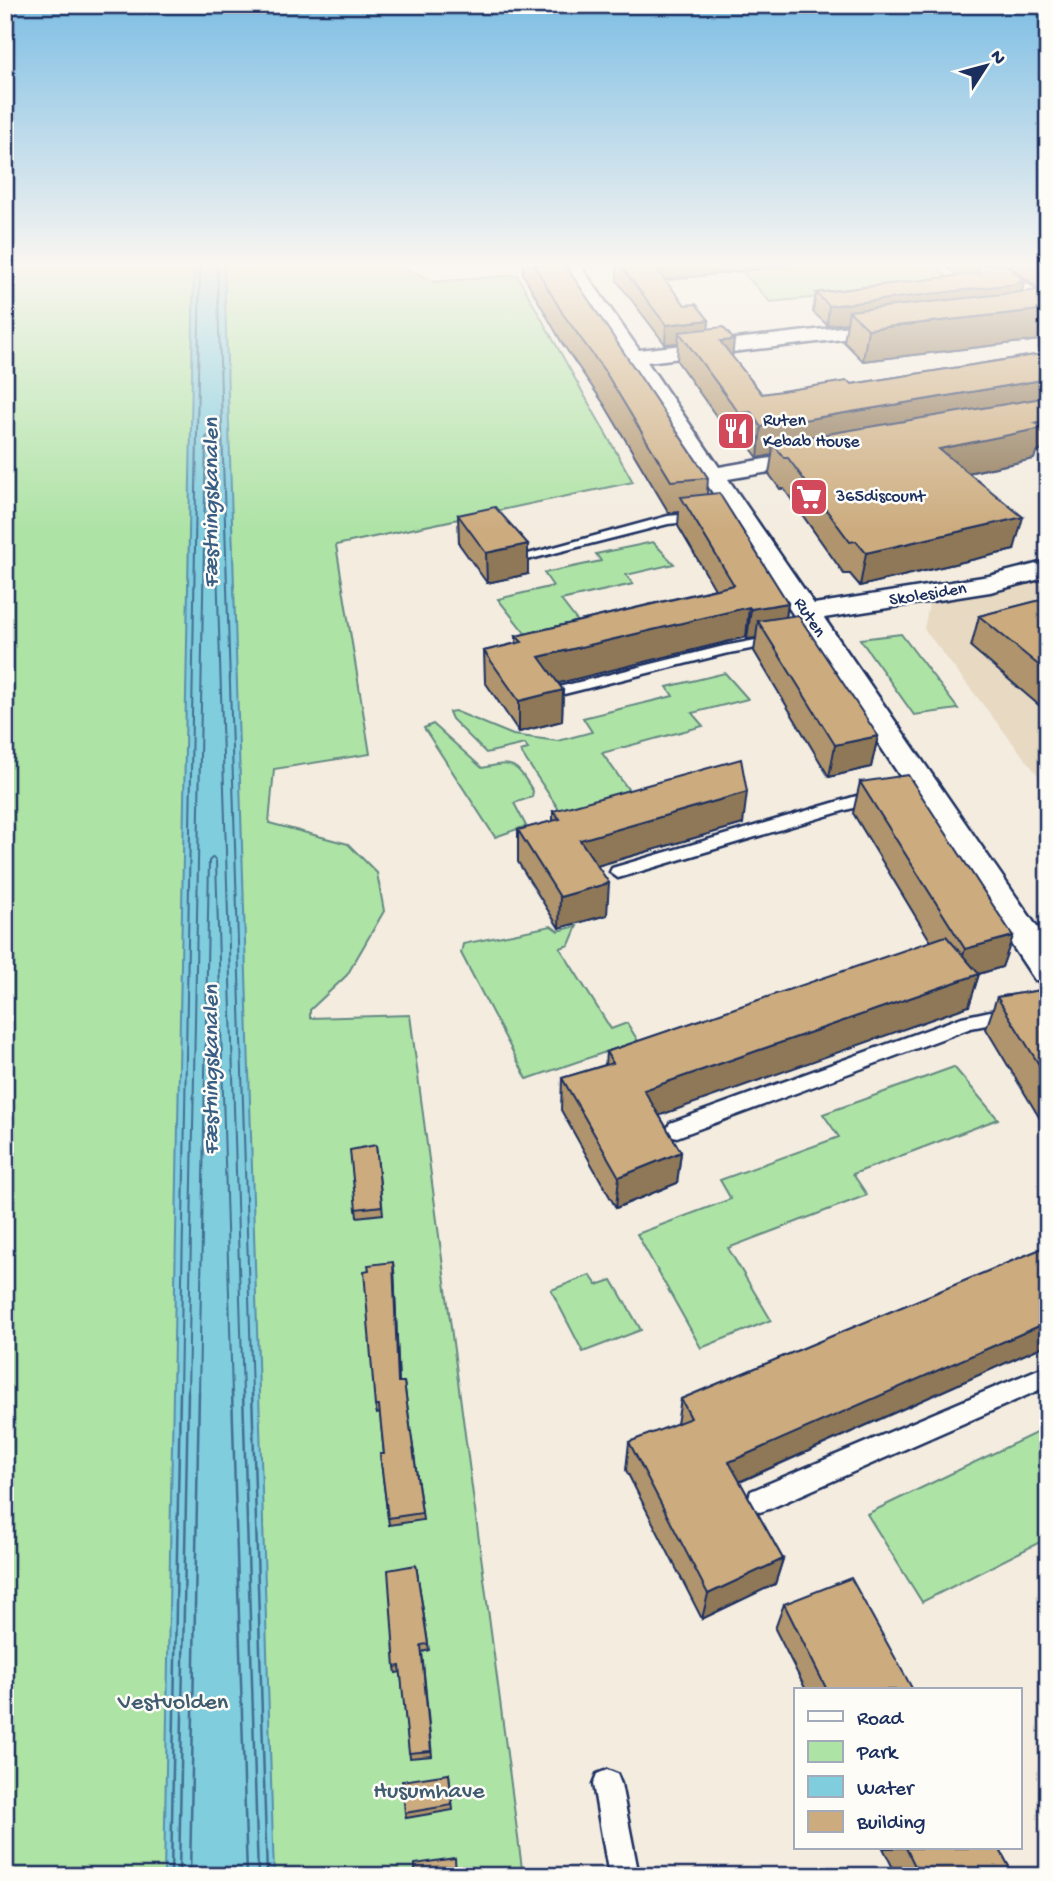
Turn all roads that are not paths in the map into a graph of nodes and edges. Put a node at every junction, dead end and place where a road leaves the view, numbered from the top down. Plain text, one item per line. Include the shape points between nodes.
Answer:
1 (630, 353) edge
2 (670, 353) edge
3 (633, 357) junction
4 (842, 452) edge
5 (713, 475) junction
6 (739, 513) junction
7 (527, 556) edge
8 (1048, 569) edge
9 (803, 630) junction
10 (565, 690) edge
11 (921, 782) junction
12 (618, 872) dead end
13 (1048, 971) edge
14 (1048, 1006) edge
15 (677, 1129) dead end
16 (1048, 1375) edge
17 (760, 1500) dead end
18 (607, 1784) dead end
19 (624, 1876) edge

1 - 3 street, Ruten
2 - 3 street
3 - 5 street, Ruten
4 - 5 street
5 - 6 street, Ruten
6 - 7 lane via 668,520
6 - 9 street, Ruten
8 - 9 street, Skolesiden
9 - 10 lane
9 - 11 street, Ruten
11 - 12 lane
11 - 13 street, Ruten
14 - 15 lane via 969,1021
16 - 17 lane
18 - 19 lane

